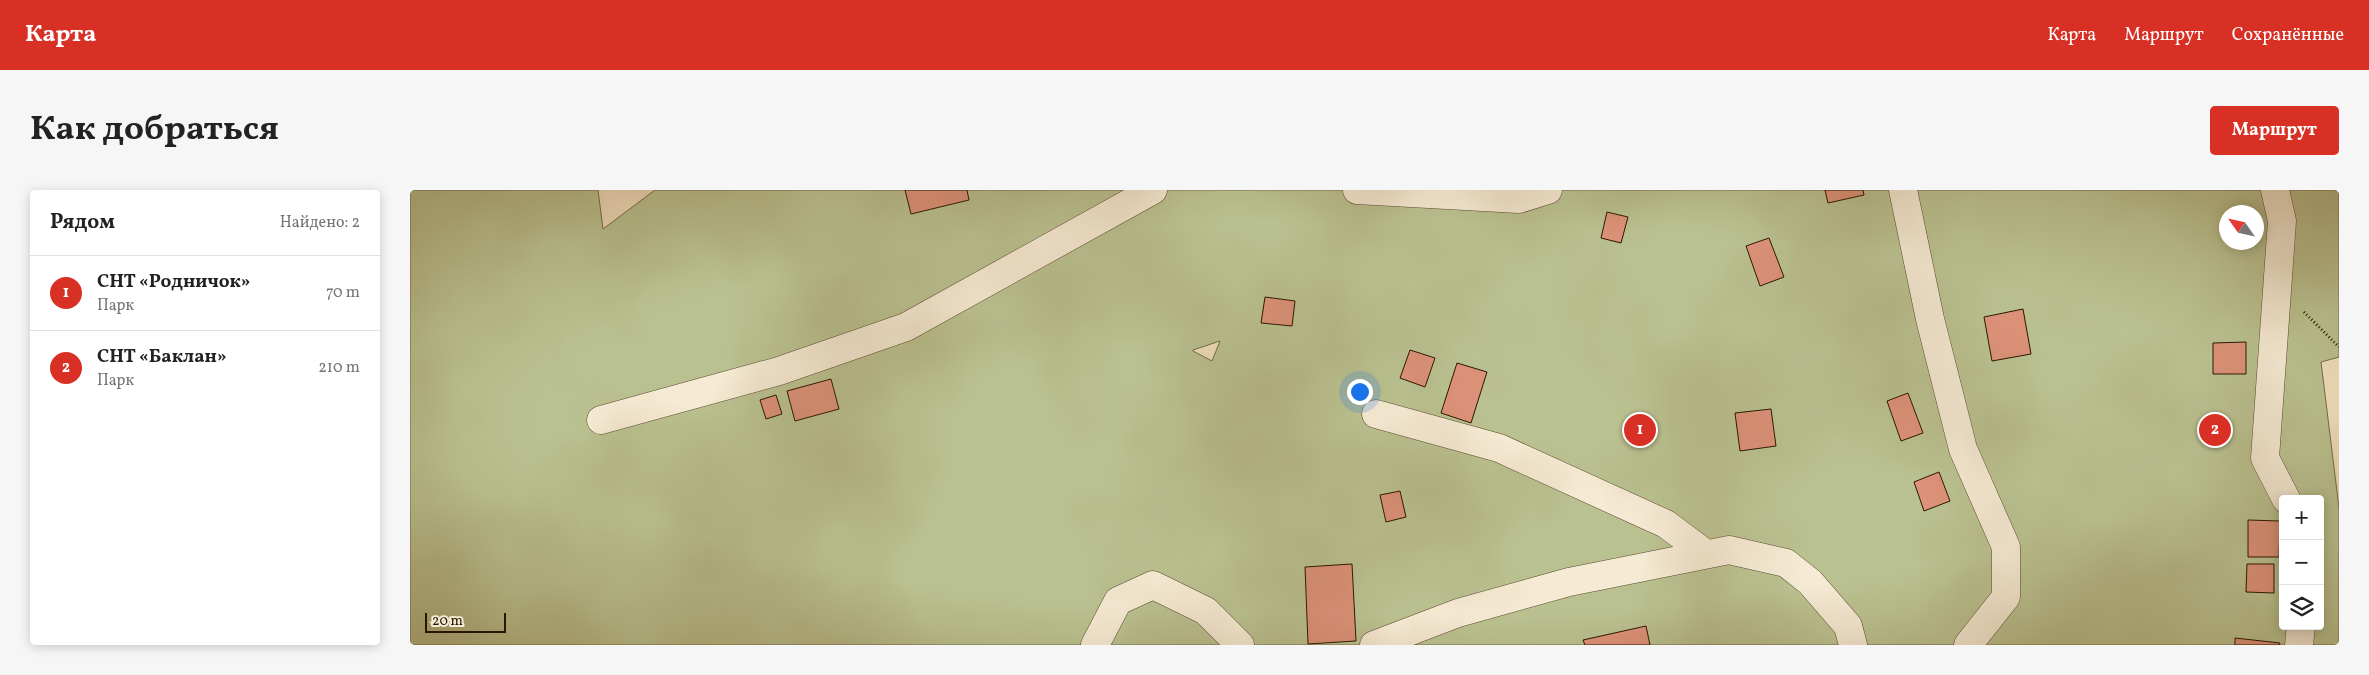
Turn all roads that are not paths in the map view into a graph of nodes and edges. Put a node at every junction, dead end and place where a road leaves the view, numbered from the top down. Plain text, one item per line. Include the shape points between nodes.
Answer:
1 (1153, 190) edge
2 (1357, 190) edge
3 (1548, 190) edge
4 (1903, 190) edge
5 (2275, 190) edge
6 (1376, 414) dead end
7 (601, 420) dead end
8 (2284, 495) edge
9 (1706, 554) junction
10 (2301, 630) edge
11 (1095, 645) edge
12 (1240, 645) edge
13 (1374, 645) edge
14 (1853, 645) edge
15 (1968, 645) edge
16 (2299, 645) edge

1 - 7 street via 906,327 779,371
2 - 3 street via 1519,199
4 - 15 street via 1963,450 2006,547 2006,597
5 - 8 street via 2282,221 2265,458
6 - 9 street via 1499,448 1666,524
9 - 13 street via 1570,582 1458,613
9 - 14 street via 1729,550 1786,563 1810,582 1848,626
10 - 16 street
11 - 12 street via 1118,600 1153,585 1206,610

